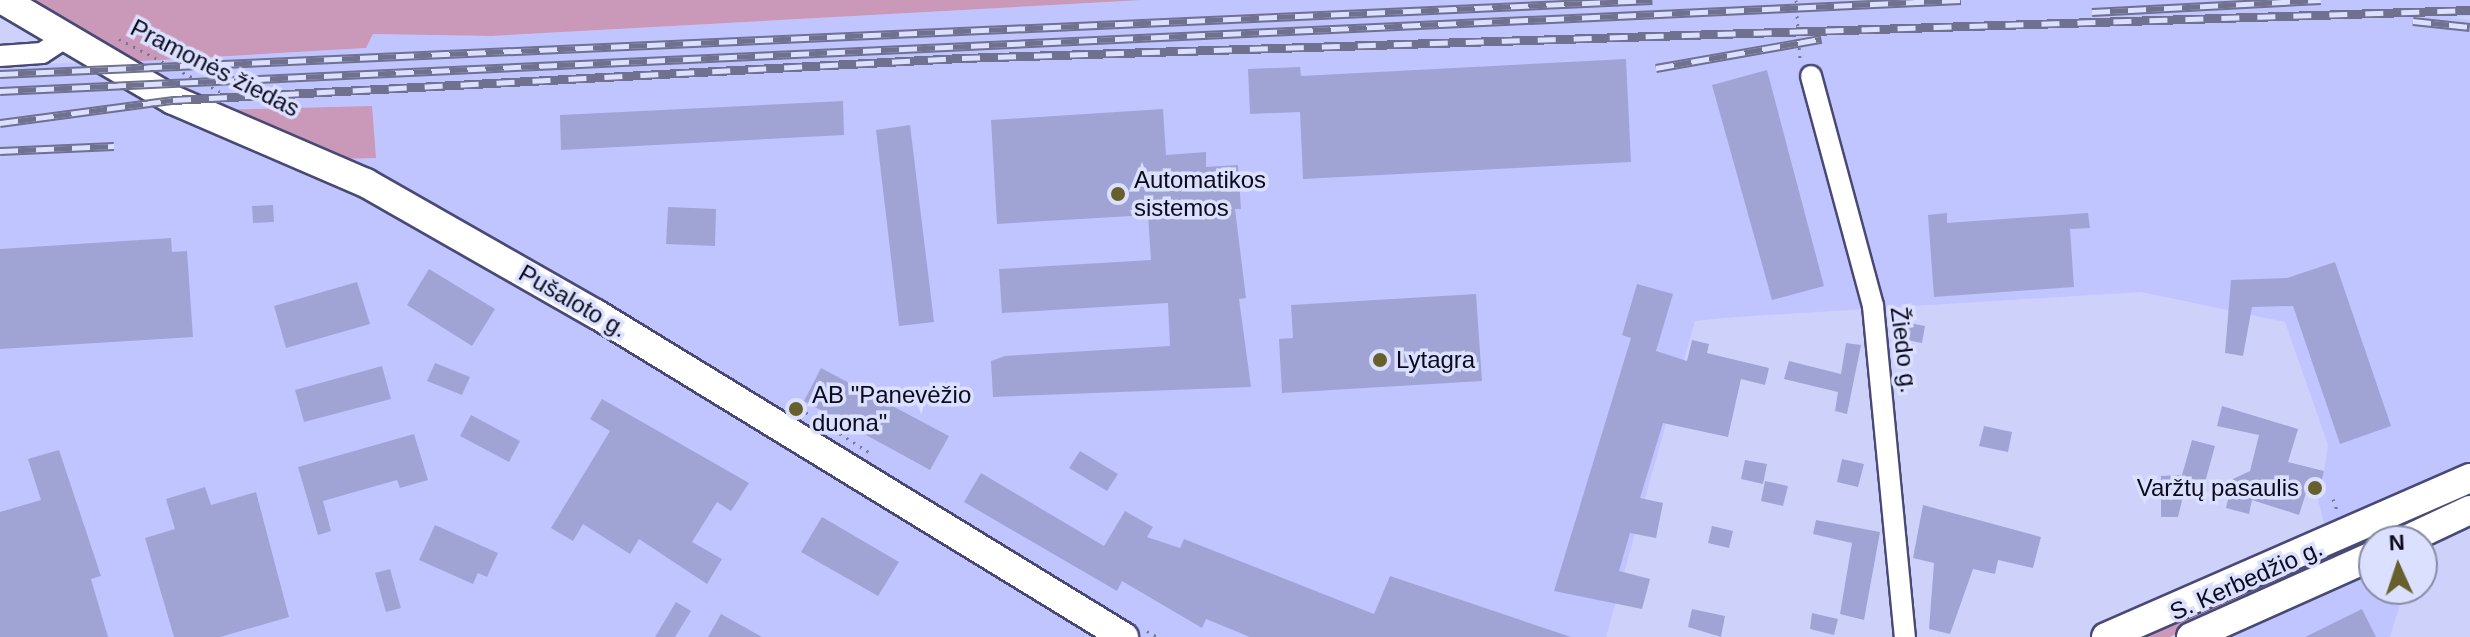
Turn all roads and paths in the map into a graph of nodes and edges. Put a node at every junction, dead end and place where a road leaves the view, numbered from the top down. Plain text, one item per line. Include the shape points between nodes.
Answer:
1 (3, 0) edge
2 (1796, 0) edge
3 (110, 35) dead end
4 (67, 37) junction
5 (0, 56) edge
6 (1811, 76) joint
7 (245, 104) dead end
8 (2470, 478) edge
9 (2333, 499) dead end
10 (2470, 510) edge
11 (2337, 511) dead end
12 (2438, 525) edge
13 (2358, 562) edge
14 (1124, 637) edge
15 (1905, 637) edge
16 (2106, 637) edge
17 (2191, 637) edge

1 - 4 main road, Pušaloto g.
2 - 6 path via 1798,56
3 - 7 path, Pramonės žiedas
4 - 5 street via 42,53
4 - 14 main road, Pušaloto g. via 183,105 379,190
6 - 15 street, Žiedo g. via 1873,306
8 - 16 main road, S. Kerbedžio g.
9 - 11 path
10 - 12 main road
13 - 17 main road, S. Kerbedžio g.

